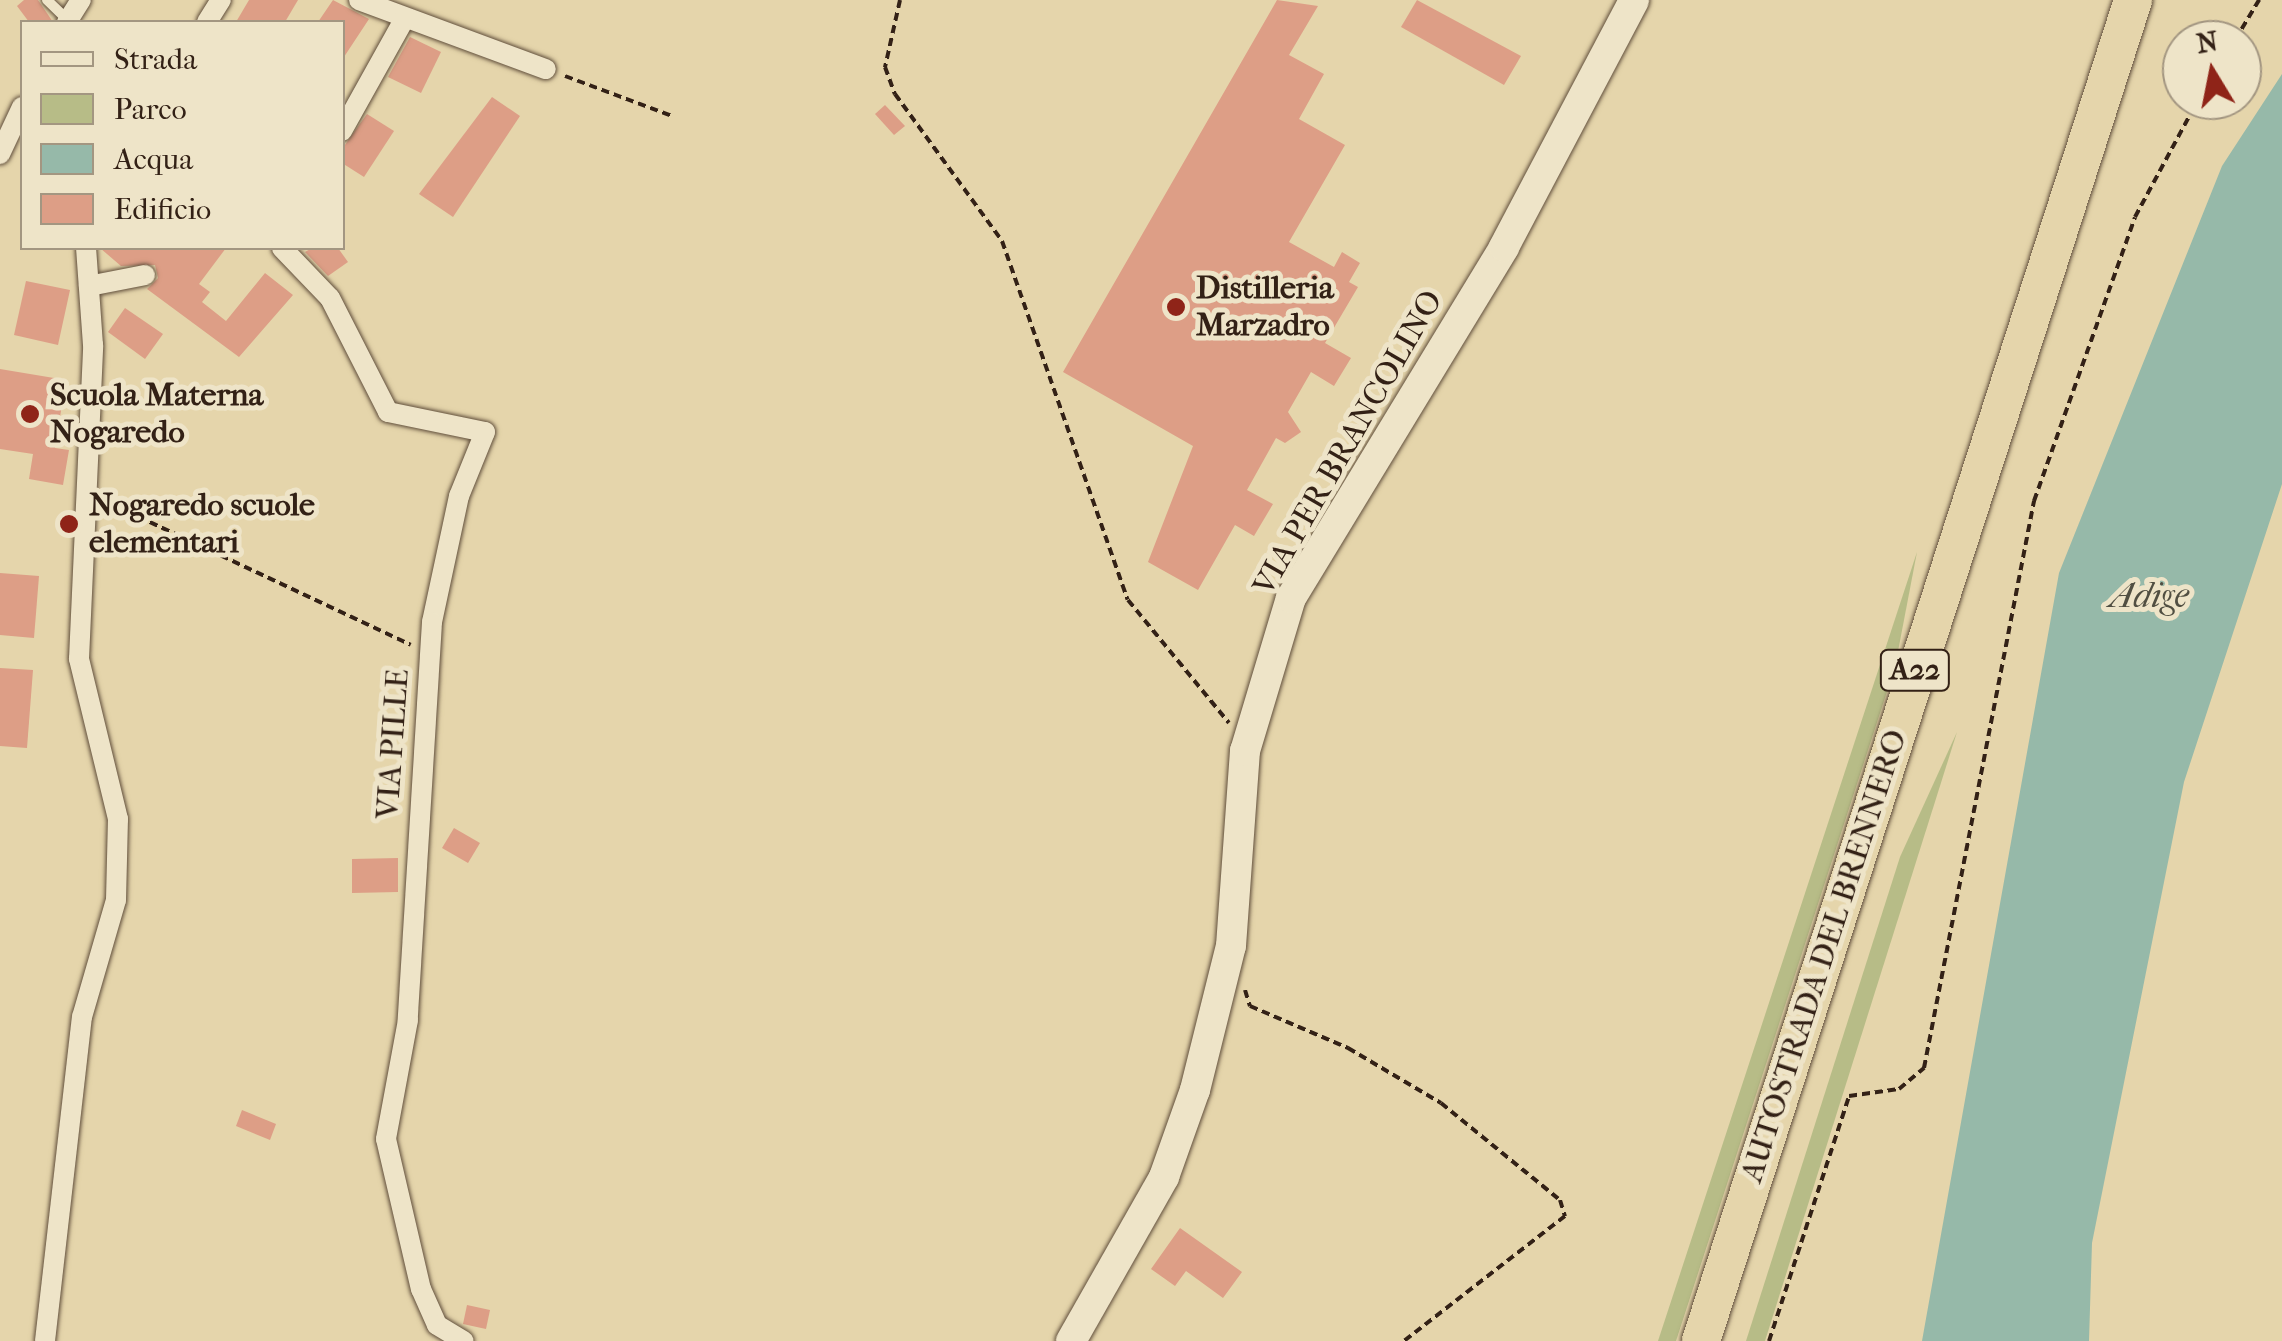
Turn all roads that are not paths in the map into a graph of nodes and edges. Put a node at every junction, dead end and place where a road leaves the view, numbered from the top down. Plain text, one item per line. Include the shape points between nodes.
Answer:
1 (46, 0) edge
2 (359, 0) edge
3 (1634, 0) edge
4 (2133, 0) edge
5 (2156, 0) edge
6 (405, 18) junction
7 (67, 20) edge
8 (546, 69) road end
9 (20, 111) edge
10 (345, 126) edge
11 (0, 154) edge
12 (86, 250) edge
13 (284, 250) edge
14 (145, 275) dead end
15 (88, 286) junction
16 (45, 1341) edge
17 (464, 1341) edge
18 (1071, 1341) edge
19 (1701, 1341) edge
20 (1725, 1341) edge

1 - 7 lane
2 - 6 street
3 - 18 main road, VIA PER BRANCOLINO via 1504,247 1291,598 1250,735 1230,946 1164,1177
4 - 19 highway, AUTOSTRADA DEL BRENNERO / A22
5 - 20 highway, AUTOSTRADA DEL BRENNERO / A22
6 - 8 street
6 - 10 street
9 - 11 street
12 - 15 street
13 - 17 street, VIA PILLE via 330,298 388,412 486,432 459,496 429,654 408,1020 386,1138 421,1289 437,1325
14 - 15 street
15 - 16 street via 79,658 118,819 116,900 82,1017

